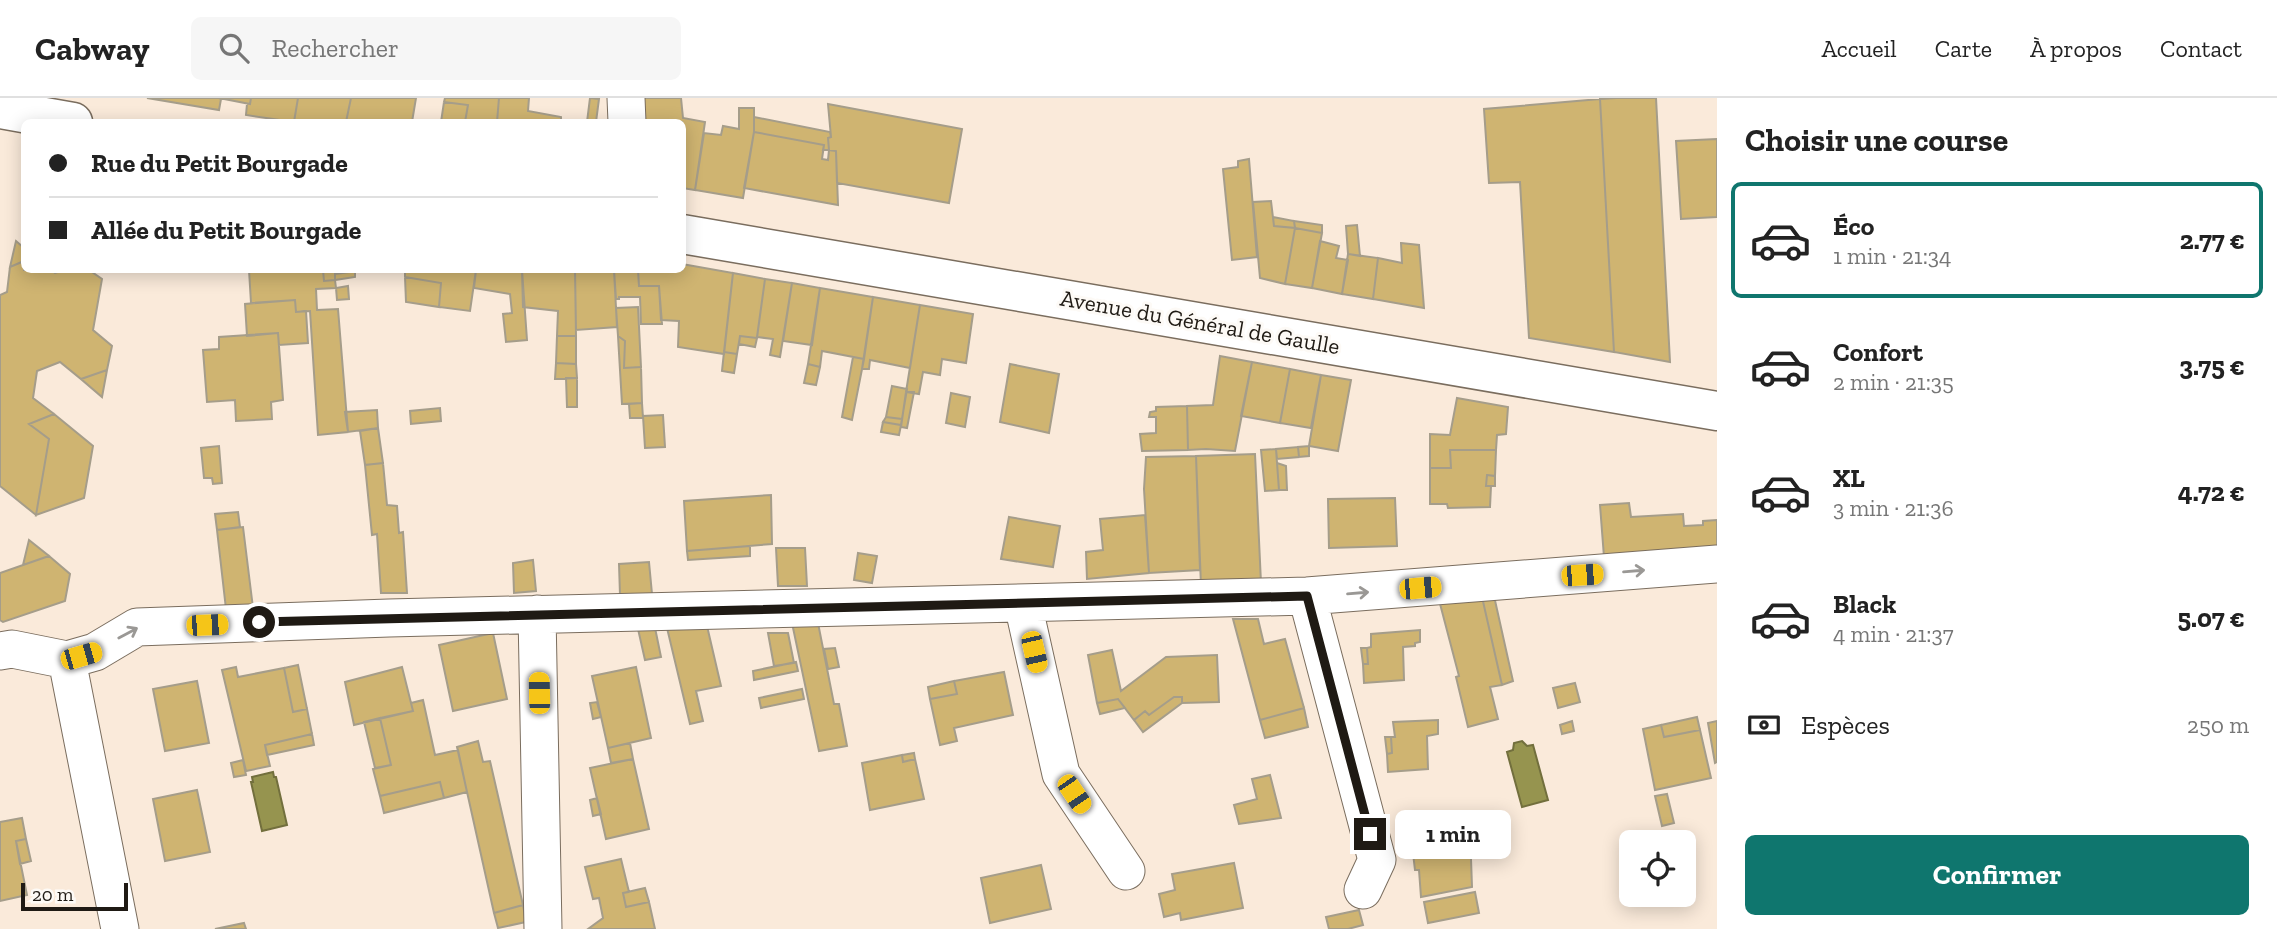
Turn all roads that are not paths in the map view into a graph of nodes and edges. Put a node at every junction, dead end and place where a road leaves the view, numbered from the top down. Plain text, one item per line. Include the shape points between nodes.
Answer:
1 (626, 98) edge
2 (0, 109) edge
3 (56, 119) edge
4 (627, 119) edge
5 (686, 235) edge
6 (1717, 411) edge
7 (1717, 564) edge
8 (1307, 596) junction
9 (1023, 604) junction
10 (537, 614) junction
11 (0, 650) edge
12 (67, 660) junction
13 (1126, 871) dead end
14 (1363, 890) dead end
15 (120, 929) edge
16 (543, 929) edge

1 - 4 street
2 - 3 main road
5 - 6 main road, Avenue du Général de Gaulle
8 -> 7 street
8 - 9 street
8 - 14 street via 1377,860
9 - 10 street
9 - 13 street via 1061,774
12 -> 10 street via 94,652 137,627
10 - 16 street
11 - 12 street
12 - 15 street

